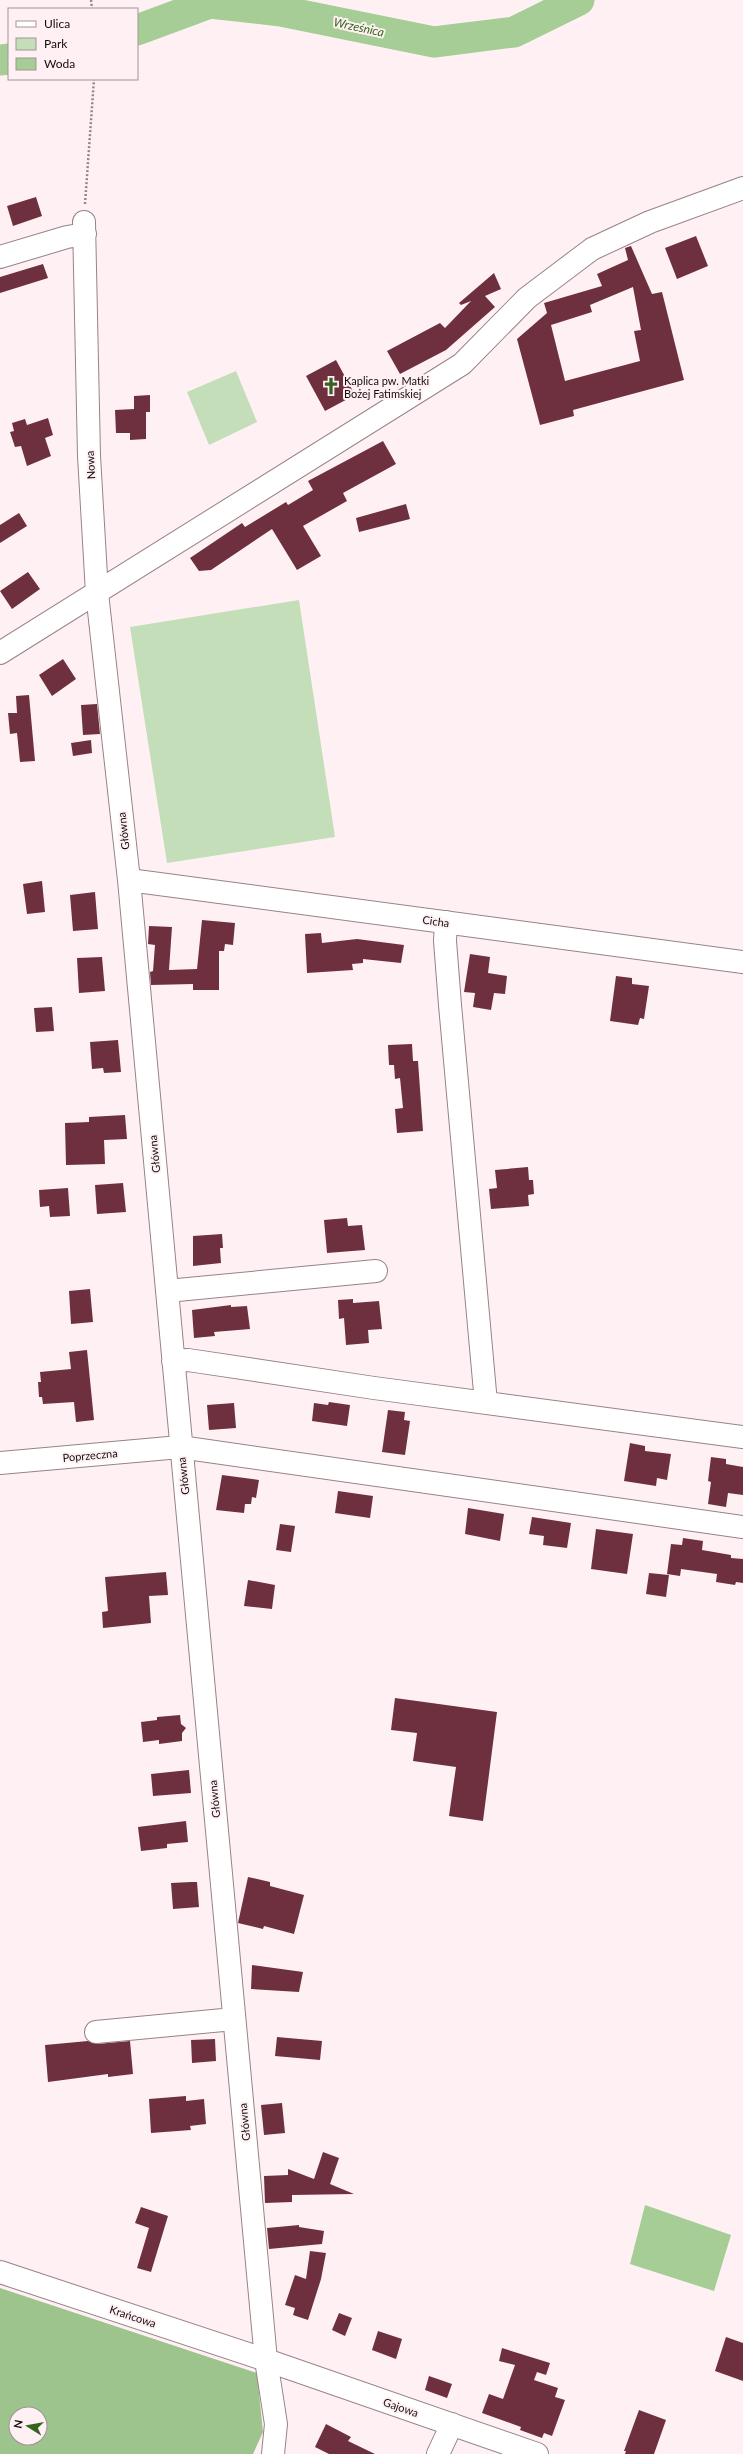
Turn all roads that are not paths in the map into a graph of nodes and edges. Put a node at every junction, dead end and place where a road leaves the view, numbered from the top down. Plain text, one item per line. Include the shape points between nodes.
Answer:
1 (743, 188) edge
2 (0, 257) edge
3 (97, 593) junction
4 (0, 653) edge
5 (129, 880) junction
6 (446, 922) junction
7 (743, 962) edge
8 (376, 1271) dead end
9 (167, 1291) junction
10 (173, 1361) junction
11 (486, 1402) junction
12 (743, 1437) edge
13 (180, 1447) junction
14 (0, 1463) edge
15 (743, 1527) edge
16 (234, 2019) junction
17 (96, 2032) dead end
18 (0, 2272) edge
19 (266, 2360) junction
20 (452, 2424) junction
21 (273, 2454) edge
22 (438, 2454) edge
23 (537, 2454) edge

1 - 3 street via 650,222 592,249 527,298 462,364
2 - 3 street, Nowa via 67,237 84,228 89,456
3 - 4 street
3 - 5 street, Główna
5 - 6 street, Cicha
5 - 9 street, Główna
6 - 7 street, Cicha
6 - 11 street via 444,941 450,1013
8 - 9 street
9 - 10 street, Główna
10 - 11 street via 188,1360
10 - 13 street, Główna
11 - 12 street
13 - 14 street, Poprzeczna
13 - 15 street, Poprzeczna
13 - 16 street, Główna
16 - 17 street
16 - 19 street, Główna
18 - 19 street, Krańcowa
19 - 20 street, Gajowa
19 - 21 street, Główna via 276,2424
20 - 22 street
20 - 23 street, Gajowa

